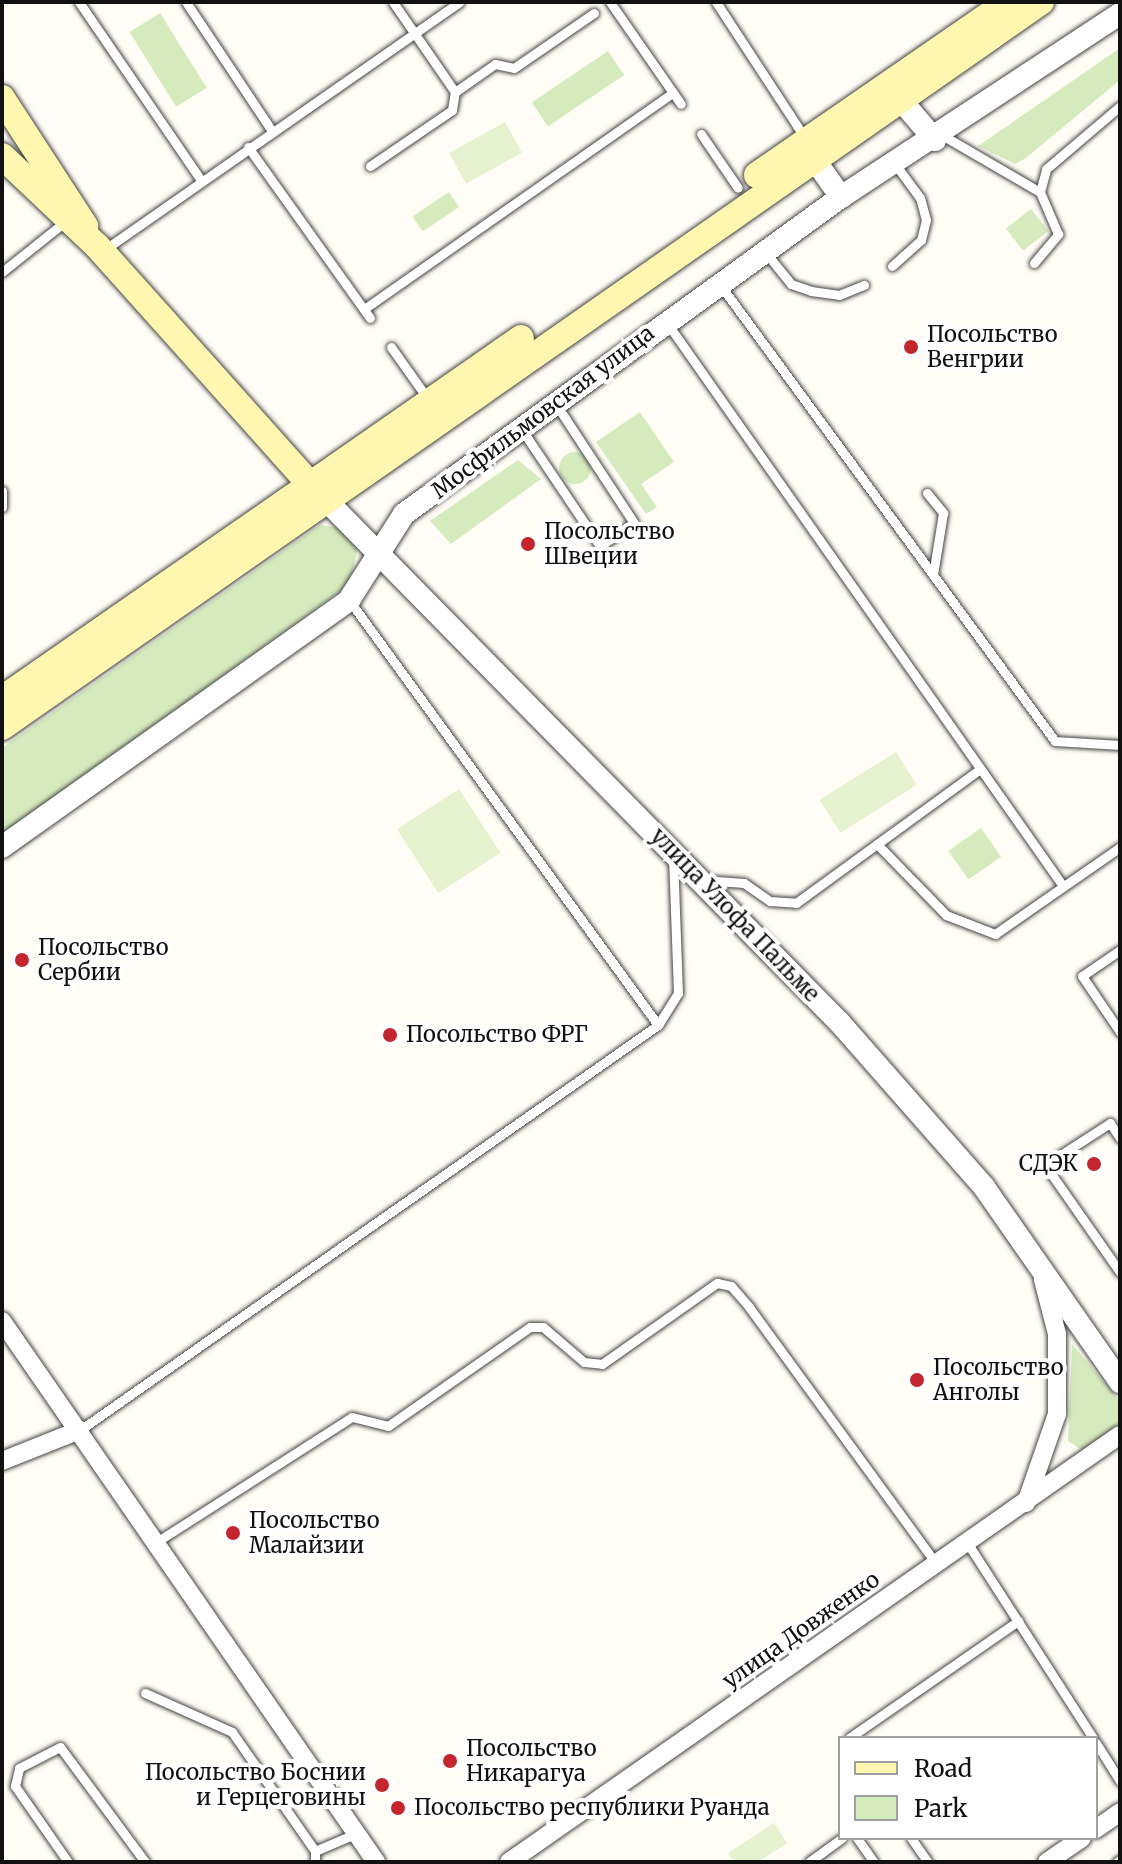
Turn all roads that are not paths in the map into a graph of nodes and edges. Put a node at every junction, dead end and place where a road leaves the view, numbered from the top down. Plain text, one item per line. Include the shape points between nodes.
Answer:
1 (79, 2) edge
2 (186, 2) edge
3 (393, 2) edge
4 (459, 2) edge
5 (610, 2) edge
6 (716, 2) edge
7 (1008, 2) edge
8 (1041, 2) edge
9 (594, 13) dead end
10 (1120, 14) edge
11 (414, 32) junction
12 (455, 92) junction
13 (673, 93) junction
14 (2, 98) edge
15 (900, 99) junction
16 (681, 104) dead end
17 (1120, 106) edge
18 (272, 131) junction
19 (701, 134) dead end
20 (938, 138) junction
21 (248, 147) junction
22 (810, 150) junction
23 (2, 156) edge
24 (895, 164) junction
25 (370, 166) dead end
26 (201, 180) junction
27 (738, 188) junction
28 (1040, 192) junction
29 (841, 197) junction
30 (69, 219) junction
31 (99, 249) junction
32 (764, 251) junction
33 (1034, 263) dead end
34 (892, 266) dead end
35 (2, 272) edge
36 (719, 283) junction
37 (864, 285) dead end
38 (665, 320) junction
39 (391, 347) dead end
40 (429, 401) junction
41 (557, 406) junction
42 (522, 430) junction
43 (2, 491) edge
44 (317, 491) junction
45 (927, 493) dead end
46 (2, 507) edge
47 (378, 549) junction
48 (933, 575) junction
49 (349, 600) junction
50 (2, 699) edge
51 (2, 727) edge
52 (1120, 745) edge
53 (979, 770) junction
54 (877, 844) junction
55 (2, 847) edge
56 (1120, 847) edge
57 (672, 850) junction
58 (703, 880) junction
59 (1063, 886) junction
60 (1120, 950) edge
61 (658, 1025) junction
62 (1120, 1032) edge
63 (1120, 1114) edge
64 (1110, 1123) junction
65 (1120, 1138) edge
66 (1035, 1256) junction
67 (1120, 1272) edge
68 (2, 1321) edge
69 (1119, 1377) edge
70 (80, 1430) junction
71 (1120, 1435) edge
72 (2, 1461) edge
73 (1025, 1505) junction
74 (158, 1541) junction
75 (968, 1544) junction
76 (937, 1565) junction
77 (1018, 1621) junction
78 (145, 1693) dead end
79 (852, 1736) edge
80 (1091, 1736) edge
81 (1098, 1746) edge
82 (1120, 1781) edge
83 (1120, 1812) edge
84 (1098, 1828) edge
85 (357, 1833) junction
86 (839, 1840) edge
87 (858, 1840) edge
88 (912, 1840) edge
89 (1079, 1840) edge
90 (315, 1856) edge
91 (68, 1862) edge
92 (145, 1862) edge
93 (376, 1862) edge
94 (509, 1862) edge
95 (809, 1862) edge
96 (874, 1862) edge
97 (928, 1862) edge
98 (1047, 1862) edge

1 - 26 lane
2 - 18 lane
3 - 11 lane
4 - 11 lane
5 - 13 lane
6 - 22 lane
7 - 22 main road
8 - 15 main road
9 - 12 lane via 514,68 495,64
10 - 20 street, Мосфильмовская улица
11 - 12 lane
11 - 18 lane
12 - 25 lane via 452,110
13 - 16 lane
13 - 21 lane via 367,313
14 - 31 main road via 55,170
15 - 20 street
15 - 22 main road
17 - 28 lane via 1046,169
18 - 21 lane
19 - 27 lane
20 - 24 street, Мосфильмовская улица
20 - 28 lane
21 - 26 lane
22 - 27 main road
22 - 29 street
22 - 44 main road
23 - 30 main road
24 - 29 street, Мосфильмовская улица
24 - 34 lane via 920,198 926,220 921,240
26 - 31 lane
27 - 40 main road
28 - 33 lane via 1058,234
29 - 32 street, Мосфильмовская улица
30 - 31 main road
30 - 35 lane
31 - 44 main road
32 - 36 street, Мосфильмовская улица
32 - 37 lane via 791,284 811,291 839,295
36 - 38 street, Мосфильмовская улица
36 - 48 lane
38 - 41 street, Мосфильмовская улица
38 - 53 lane
39 - 40 lane
40 - 44 main road
41 - 42 street, Мосфильмовская улица
41 - 42 lane via 634,523 600,546
42 - 47 street, Мосфильмовская улица via 404,514
43 - 46 lane
44 - 47 street, улица Улофа Пальме
44 - 50 main road
44 - 51 main road
45 - 48 lane via 943,513
47 - 49 street, Мосфильмовская улица
47 - 57 street, улица Улофа Пальме
48 - 52 lane via 1055,741
49 - 55 street, Мосфильмовская улица
49 - 61 lane
53 - 54 lane
53 - 59 lane
54 - 58 lane via 796,903 770,901 744,883
54 - 59 lane via 946,915 995,934
56 - 59 lane
57 - 58 street, улица Улофа Пальме
57 - 61 lane via 678,993
58 - 66 street, улица Улофа Пальме via 840,1023
60 - 62 lane via 1082,976
61 - 70 lane
63 - 64 lane
64 - 65 lane
64 - 67 lane via 1045,1165
66 - 69 street, улица Улофа Пальме
66 - 73 street via 1057,1334 1060,1376 1049,1447
68 - 70 street
70 - 72 street
70 - 74 street
71 - 73 street, улица Довженко
73 - 75 street, улица Довженко
74 - 76 lane via 352,1417 388,1426 530,1327 543,1327 584,1362 602,1364 717,1283 731,1286 749,1307
74 - 85 street
75 - 76 street, улица Довженко
75 - 77 lane
76 - 94 street, улица Довженко
77 - 79 lane
77 - 80 lane
78 - 90 lane via 232,1732
81 - 82 lane
83 - 84 street
85 - 90 lane
85 - 93 street
86 - 95 lane
87 - 96 lane
88 - 97 lane
89 - 98 street
91 - 92 lane via 15,1786 19,1768 60,1747

